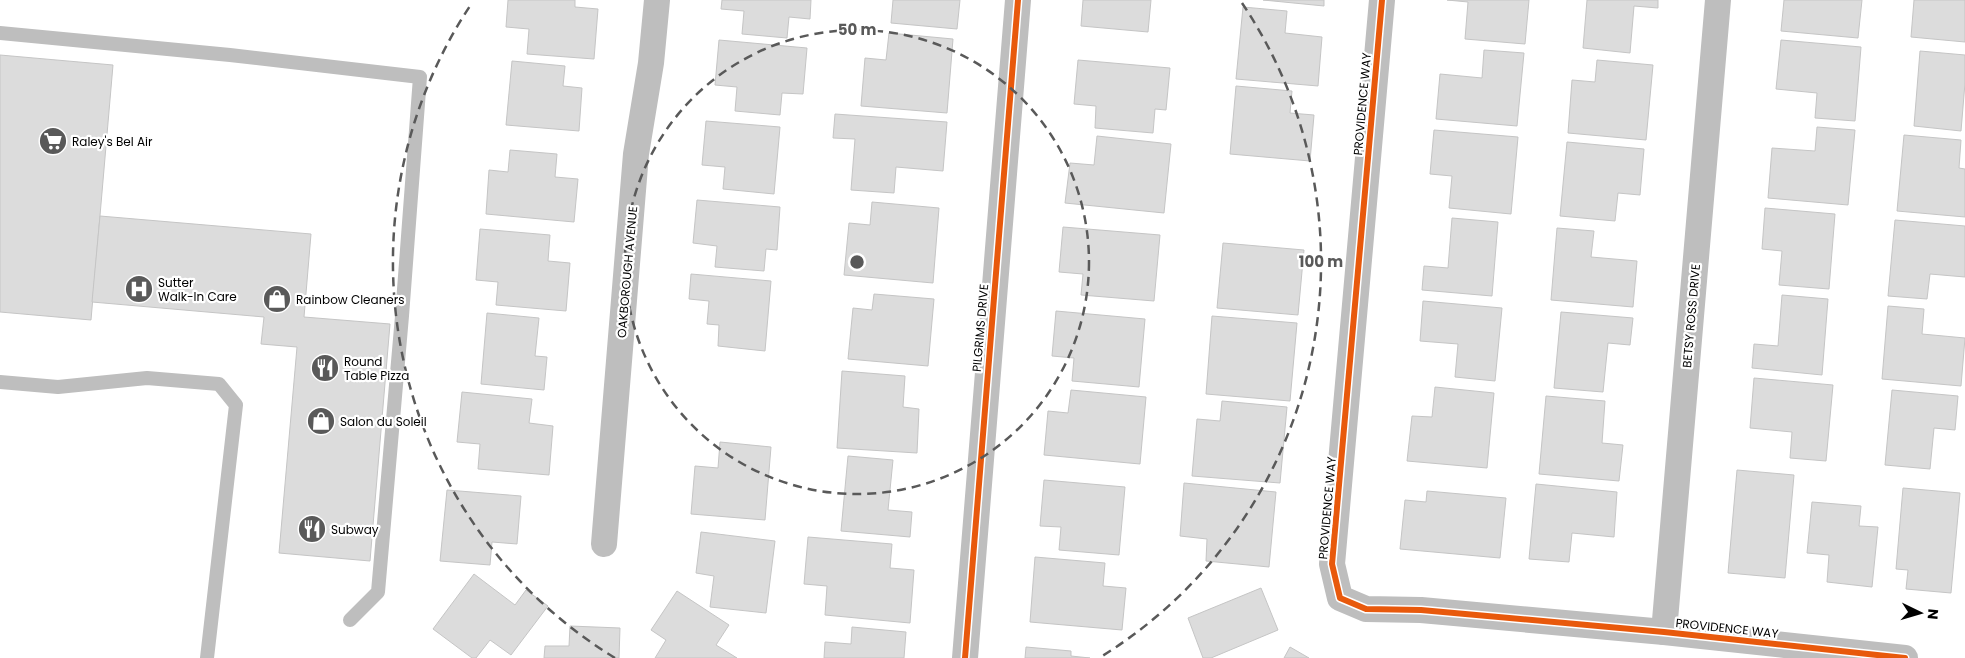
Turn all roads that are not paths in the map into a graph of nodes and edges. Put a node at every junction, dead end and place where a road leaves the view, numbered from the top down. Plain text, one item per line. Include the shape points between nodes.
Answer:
1 (657, 0) edge
2 (1018, 0) edge
3 (1382, 0) edge
4 (1718, 0) edge
5 (0, 33) edge
6 (0, 382) edge
7 (604, 544) dead end
8 (350, 620) dead end
9 (1664, 632) junction
10 (207, 658) edge
11 (964, 658) edge
12 (1905, 658) edge

1 - 7 street, OAKBOROUGH AVENUE via 651,63 636,154
2 - 11 street, PILGRIMS DRIVE
3 - 9 street, PROVIDENCE WAY via 1332,564 1340,598 1366,609 1421,610
4 - 9 street, BETSY ROSS DRIVE
5 - 8 lane via 420,77 378,592
6 - 10 lane via 58,387 147,378 219,384 236,405
9 - 12 street, PROVIDENCE WAY

